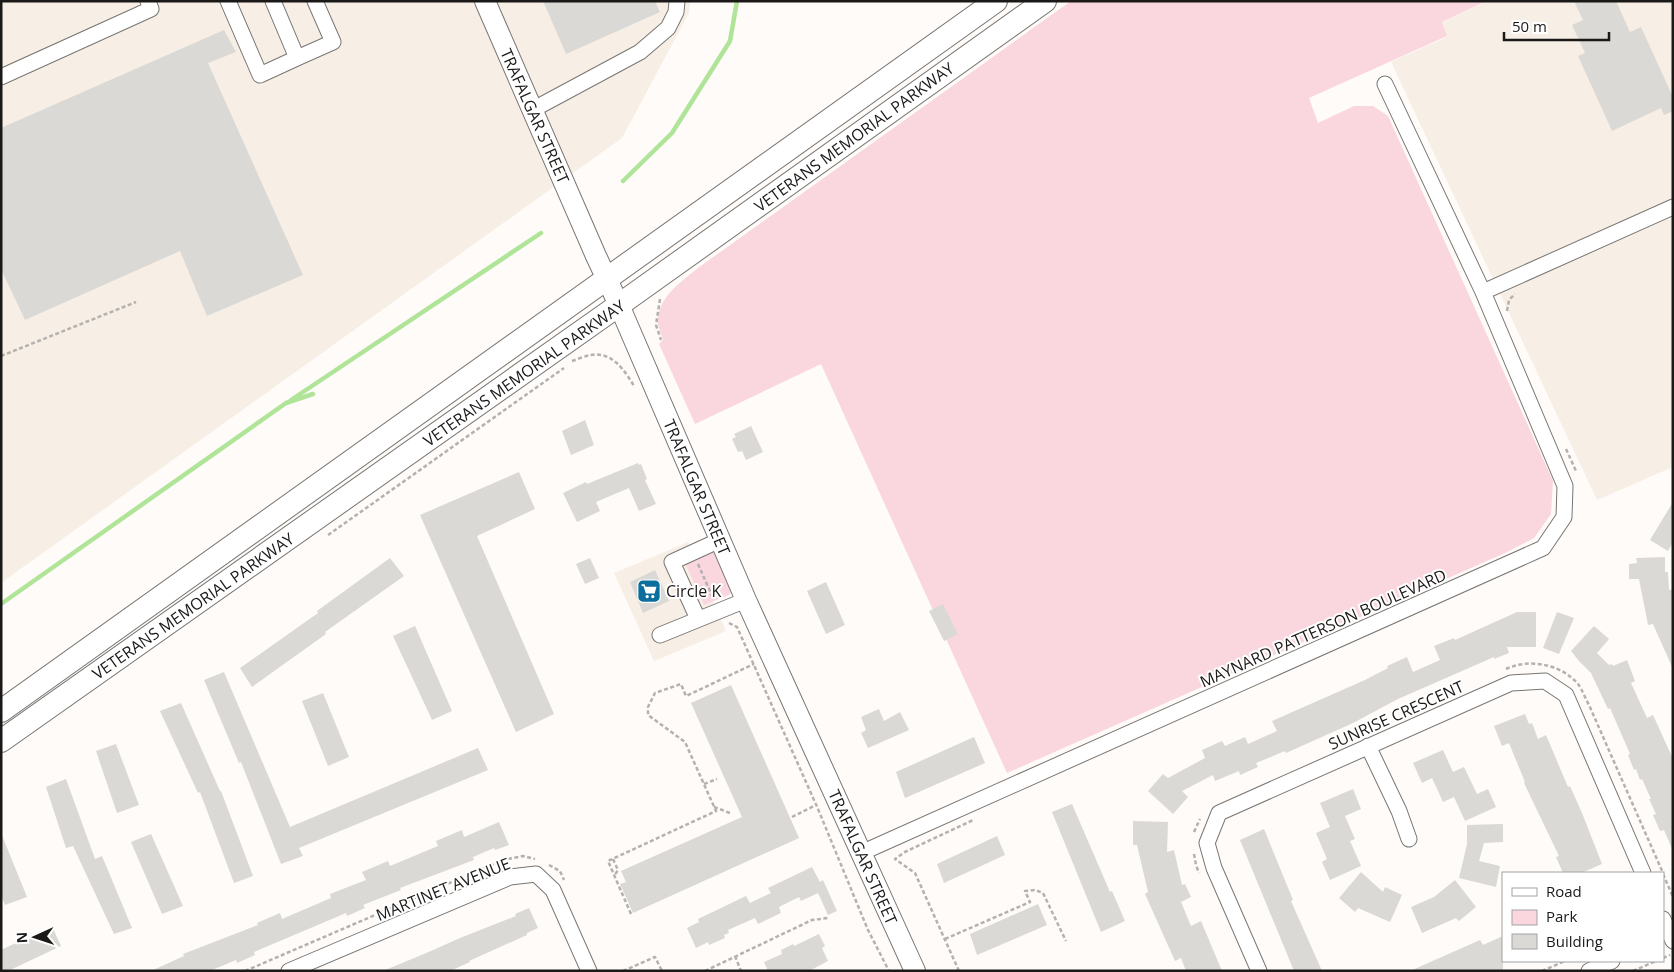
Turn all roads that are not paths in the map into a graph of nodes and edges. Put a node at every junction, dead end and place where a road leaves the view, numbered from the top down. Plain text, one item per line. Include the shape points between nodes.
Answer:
1 (148, 1) edge
2 (228, 1) edge
3 (273, 1) edge
4 (315, 1) edge
5 (485, 1) edge
6 (677, 1) edge
7 (996, 1) edge
8 (1045, 1) edge
9 (297, 58) junction
10 (1, 77) edge
11 (1385, 84) dead end
12 (532, 110) junction
13 (1673, 207) edge
14 (606, 279) junction
15 (1483, 292) junction
16 (620, 306) junction
17 (720, 540) junction
18 (746, 600) junction
19 (698, 619) junction
20 (660, 635) dead end
21 (1, 711) edge
22 (1, 741) edge
23 (1368, 746) junction
24 (1409, 839) dead end
25 (861, 853) junction
26 (1643, 872) edge
27 (1664, 921) edge
28 (1670, 941) edge
29 (1610, 962) edge
30 (289, 971) edge
31 (589, 971) edge
32 (915, 971) edge
33 (1259, 971) edge
34 (1589, 971) edge

1 - 10 street via 151,9
2 - 9 street via 260,75
3 - 9 street
4 - 9 street via 333,42
5 - 12 main road, TRAFALGAR STREET
6 - 12 street via 676,12 668,28 640,52
7 - 14 highway, VETERANS MEMORIAL PARKWAY
8 - 16 highway, VETERANS MEMORIAL PARKWAY
11 - 15 street, MAYNARD PATTERSON BOULEVARD
12 - 14 main road, TRAFALGAR STREET
13 - 15 street
14 - 16 main road, TRAFALGAR STREET
14 - 21 highway, VETERANS MEMORIAL PARKWAY
15 - 25 street, MAYNARD PATTERSON BOULEVARD via 1566,486 1564,517 1543,548
16 - 17 main road, TRAFALGAR STREET
16 - 22 highway, VETERANS MEMORIAL PARKWAY
17 - 18 main road, TRAFALGAR STREET
17 - 19 street via 672,562
18 - 19 street
18 - 25 main road, TRAFALGAR STREET
19 - 20 street
23 - 24 street
23 - 26 street, SUNRISE CRESCENT via 1511,683 1545,681 1566,695
23 - 33 street, SUNRISE CRESCENT via 1219,813 1207,843 1209,851
25 - 32 main road, TRAFALGAR STREET
27 - 28 street
29 - 34 street
30 - 31 street, MARTINET AVENUE via 510,878 536,874 553,890

